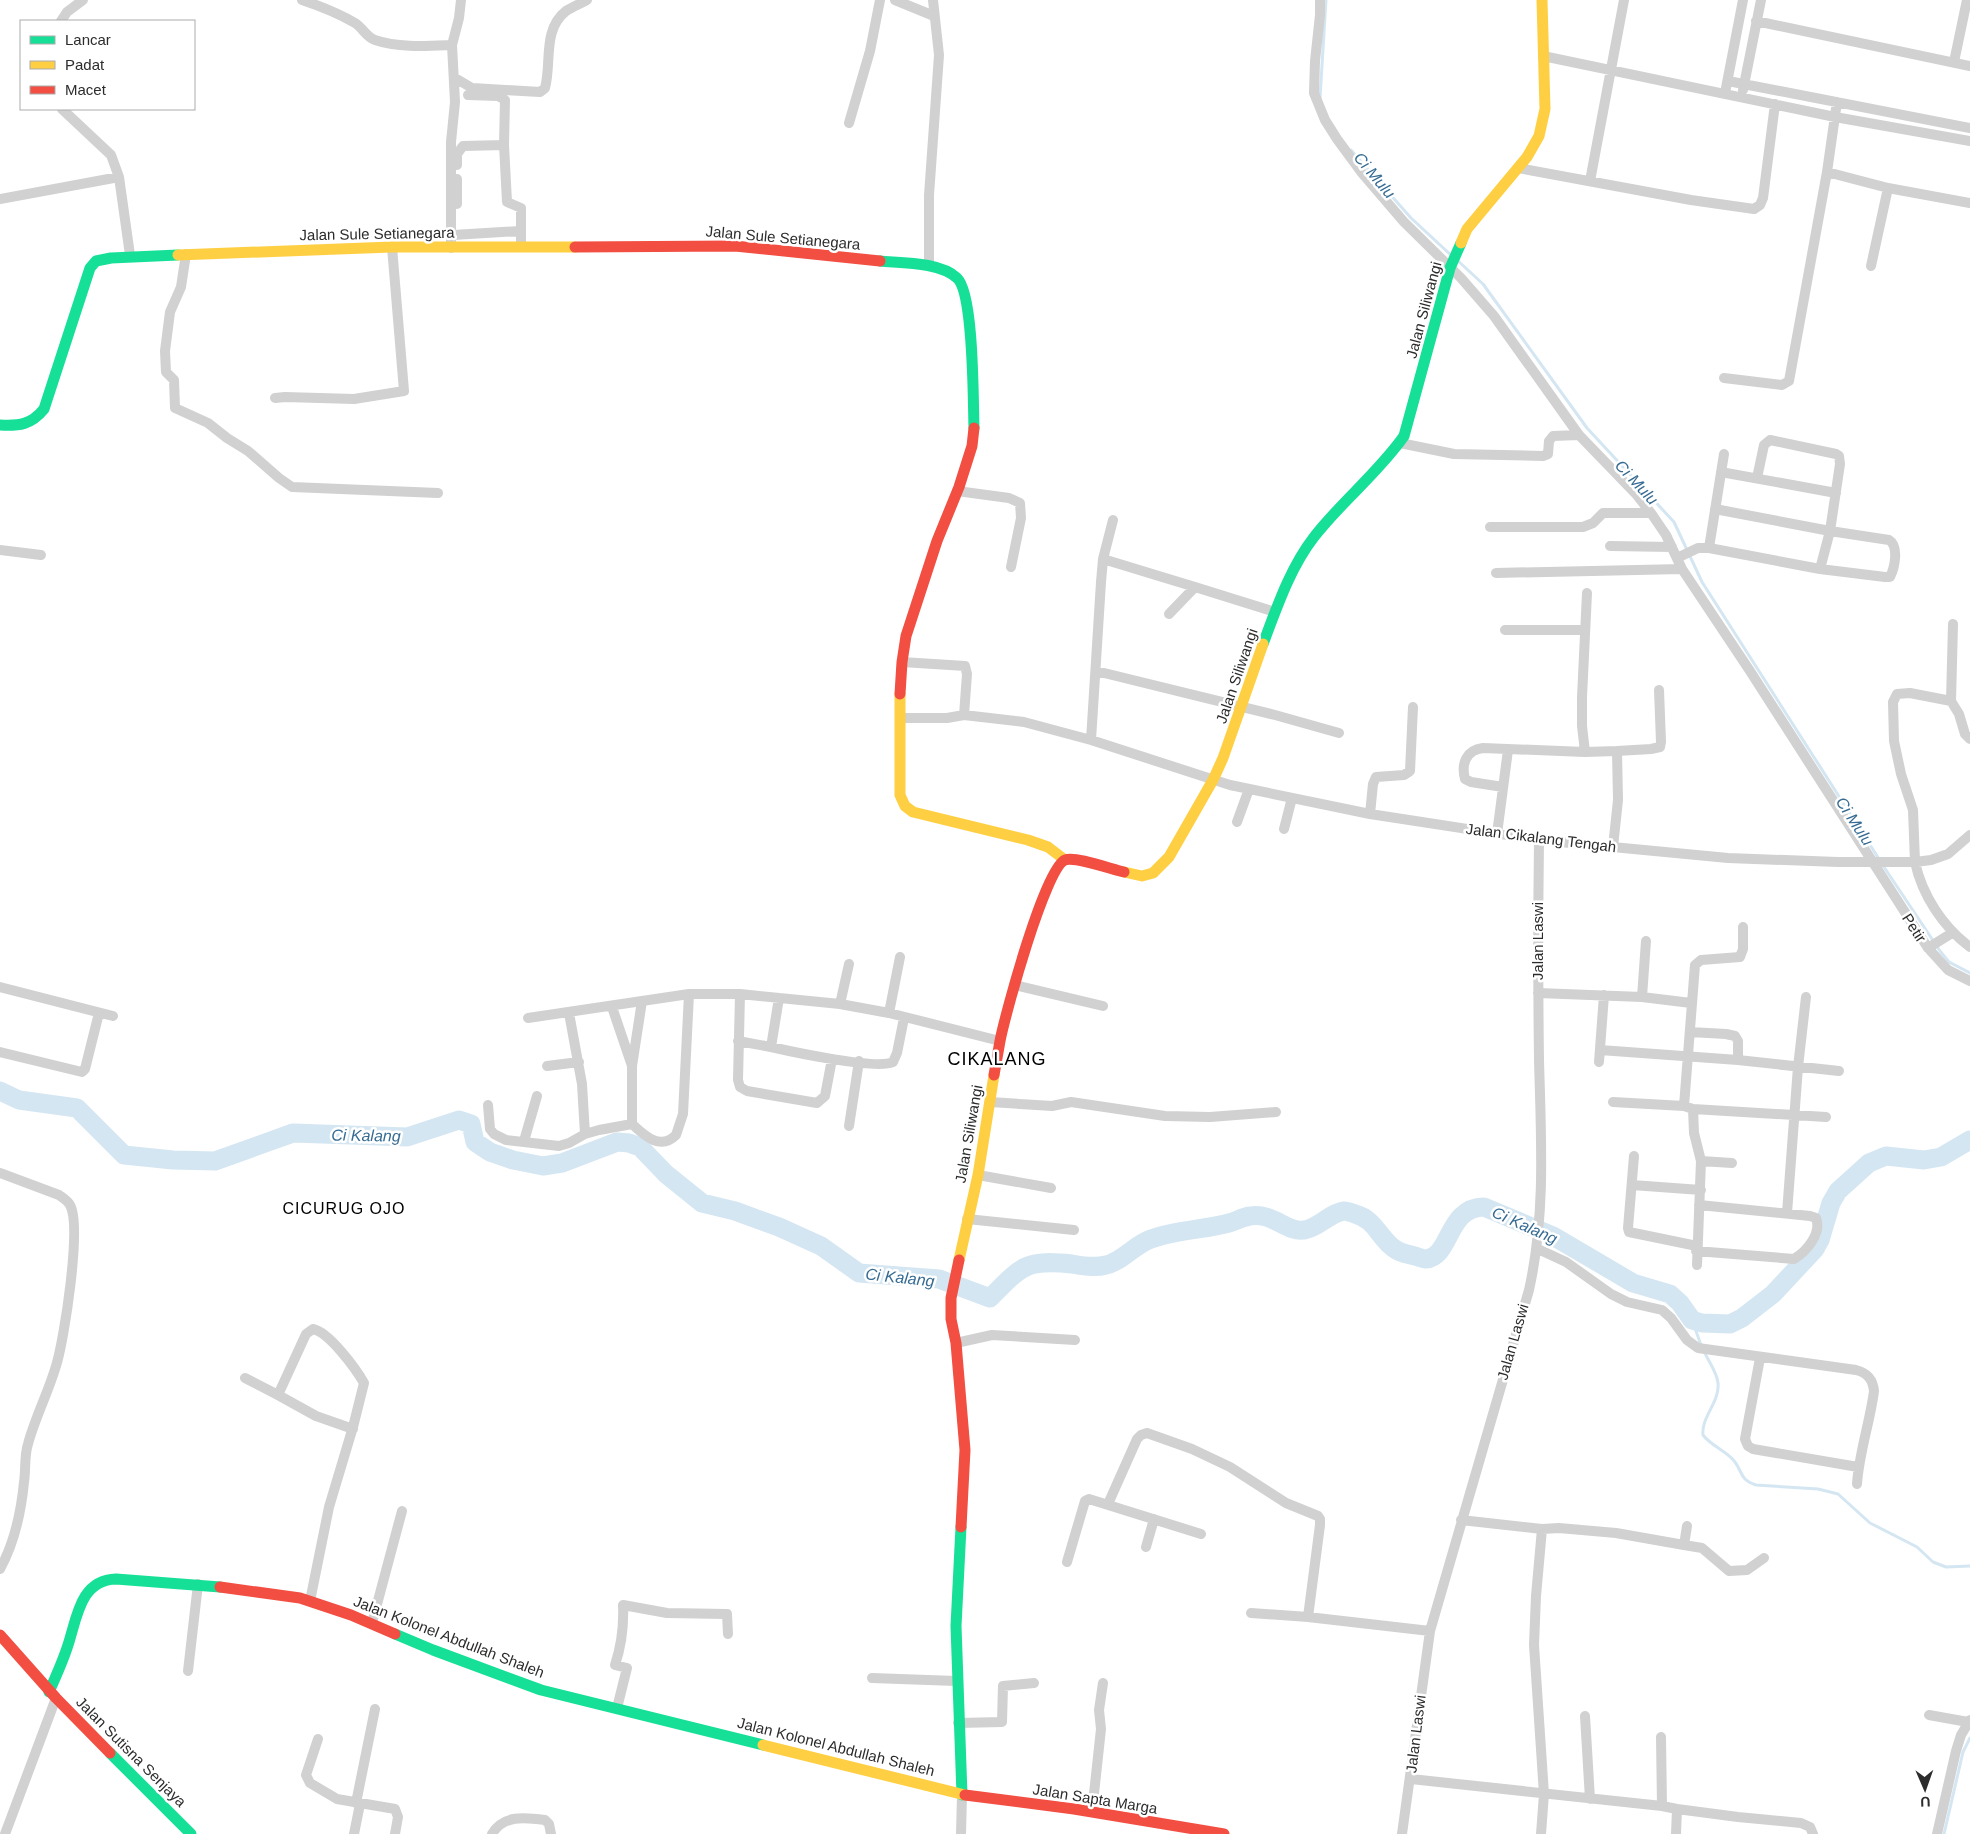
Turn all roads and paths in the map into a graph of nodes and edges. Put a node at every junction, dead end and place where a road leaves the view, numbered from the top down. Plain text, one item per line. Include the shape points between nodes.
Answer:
1 (83, 0) edge
2 (302, 0) edge
3 (461, 0) edge
4 (587, 0) edge
5 (880, 0) edge
6 (896, 0) edge
7 (933, 0) edge
8 (1320, 0) edge
9 (1542, 0) edge
10 (1624, 0) edge
11 (1743, 0) edge
12 (1749, 0) edge
13 (1968, 0) edge
14 (1760, 1) edge
15 (934, 16) junction
16 (62, 20) edge
17 (1756, 21) junction
18 (452, 45) junction
19 (1543, 56) junction
20 (1954, 62) junction
21 (1970, 66) edge
22 (1610, 69) junction
23 (455, 78) junction
24 (1728, 81) junction
25 (1744, 84) junction
26 (1725, 94) junction
27 (468, 95) dead end
28 (1741, 97) junction
29 (1837, 102) junction
30 (1775, 104) junction
31 (63, 110) edge
32 (1906, 116) junction
33 (1835, 117) junction
34 (850, 123) dead end
35 (1970, 128) edge
36 (1902, 129) junction
37 (1970, 141) edge
38 (504, 145) junction
39 (1518, 168) junction
40 (1827, 172) junction
41 (120, 178) junction
42 (1590, 181) junction
43 (1888, 188) junction
44 (0, 199) edge
45 (1970, 202) edge
46 (458, 204) dead end
47 (520, 231) junction
48 (453, 235) dead end
49 (392, 247) junction
50 (521, 247) junction
51 (451, 248) junction
52 (186, 254) junction
53 (130, 256) junction
54 (929, 266) junction
55 (1871, 266) dead end
56 (1450, 268) junction
57 (1724, 378) dead end
58 (275, 398) dead end
59 (0, 425) edge
60 (1579, 435) junction
61 (1400, 443) junction
62 (1724, 454) dead end
63 (1721, 472) junction
64 (1757, 478) junction
65 (957, 490) junction
66 (438, 493) dead end
67 (1836, 493) junction
68 (1715, 509) junction
69 (1651, 513) junction
70 (1113, 520) dead end
71 (1490, 527) dead end
72 (1830, 531) junction
73 (1610, 546) dead end
74 (1672, 547) junction
75 (1709, 548) junction
76 (0, 550) edge
77 (41, 555) dead end
78 (1679, 557) junction
79 (1104, 559) junction
80 (1011, 567) dead end
81 (1682, 569) junction
82 (1820, 569) junction
83 (1496, 574) dead end
84 (1195, 587) junction
85 (1587, 593) dead end
86 (1275, 612) junction
87 (1169, 614) dead end
88 (1953, 624) dead end
89 (1505, 630) dead end
90 (1585, 630) junction
91 (902, 662) junction
92 (1096, 671) junction
93 (1659, 690) dead end
94 (1951, 701) junction
95 (1413, 706) dead end
96 (1242, 707) junction
97 (964, 715) junction
98 (900, 718) junction
99 (1338, 733) dead end
100 (1970, 739) edge
101 (1091, 740) junction
102 (1508, 750) junction
103 (1617, 751) junction
104 (1585, 752) junction
105 (1213, 780) junction
106 (1503, 787) junction
107 (1249, 789) junction
108 (1292, 798) junction
109 (1370, 814) junction
110 (1237, 822) dead end
111 (1284, 829) dead end
112 (1497, 834) junction
113 (1970, 835) edge
114 (1538, 840) junction
115 (1613, 847) junction
116 (1065, 860) junction
117 (1872, 861) junction
118 (1915, 862) junction
119 (1743, 927) dead end
120 (1952, 933) junction
121 (1646, 941) dead end
122 (1933, 946) junction
123 (1970, 947) edge
124 (900, 957) dead end
125 (849, 964) dead end
126 (1970, 981) edge
127 (1014, 984) junction
128 (0, 987) edge
129 (1538, 993) junction
130 (690, 994) junction
131 (740, 994) junction
132 (1604, 995) junction
133 (1642, 997) junction
134 (1806, 997) dead end
135 (779, 998) junction
136 (642, 1001) junction
137 (840, 1004) junction
138 (1691, 1004) junction
139 (1103, 1006) dead end
140 (612, 1007) junction
141 (99, 1013) junction
142 (569, 1013) junction
143 (888, 1014) junction
144 (113, 1016) dead end
145 (528, 1018) dead end
146 (904, 1018) junction
147 (1690, 1032) junction
148 (738, 1041) junction
149 (1000, 1041) junction
150 (771, 1047) junction
151 (1600, 1050) junction
152 (0, 1052) edge
153 (1687, 1057) junction
154 (832, 1059) junction
155 (1738, 1060) junction
156 (859, 1061) junction
157 (578, 1062) junction
158 (1599, 1062) dead end
159 (547, 1066) dead end
160 (632, 1066) junction
161 (1798, 1066) junction
162 (1839, 1071) dead end
163 (537, 1096) dead end
164 (990, 1102) junction
165 (1613, 1102) dead end
166 (488, 1105) dead end
167 (1688, 1108) junction
168 (1276, 1112) dead end
169 (1795, 1116) junction
170 (1826, 1117) dead end
171 (632, 1124) junction
172 (849, 1126) dead end
173 (585, 1134) junction
174 (524, 1141) junction
175 (1634, 1156) dead end
176 (1701, 1161) junction
177 (1732, 1163) dead end
178 (0, 1173) edge
179 (978, 1175) junction
180 (1632, 1185) junction
181 (1051, 1188) dead end
182 (1701, 1190) junction
183 (1699, 1206) junction
184 (1787, 1213) junction
185 (967, 1219) junction
186 (1074, 1230) dead end
187 (1538, 1245) junction
188 (1697, 1248) junction
189 (1697, 1265) dead end
190 (1076, 1340) dead end
191 (956, 1343) junction
192 (1760, 1358) junction
193 (245, 1378) dead end
194 (278, 1395) junction
195 (352, 1429) junction
196 (1858, 1467) junction
197 (1857, 1484) dead end
198 (1108, 1504) junction
199 (402, 1511) dead end
200 (1154, 1519) junction
201 (1461, 1520) junction
202 (1687, 1526) dead end
203 (1542, 1529) junction
204 (1201, 1534) dead end
205 (1684, 1545) junction
206 (1146, 1547) dead end
207 (1764, 1558) dead end
208 (1067, 1562) dead end
209 (0, 1569) edge
210 (198, 1584) junction
211 (310, 1601) junction
212 (1251, 1613) dead end
213 (1308, 1617) junction
214 (372, 1623) junction
215 (1430, 1632) junction
216 (728, 1634) dead end
217 (0, 1635) edge
218 (188, 1671) dead end
219 (872, 1678) dead end
220 (956, 1681) junction
221 (1034, 1683) dead end
222 (1103, 1683) dead end
223 (52, 1695) junction
224 (617, 1708) junction
225 (375, 1709) dead end
226 (1929, 1715) dead end
227 (1584, 1716) dead end
228 (1969, 1721) edge
229 (958, 1723) junction
230 (1661, 1737) dead end
231 (318, 1739) dead end
232 (1411, 1779) junction
233 (1544, 1794) junction
234 (962, 1795) junction
235 (1590, 1799) junction
236 (358, 1804) junction
237 (1662, 1806) junction
238 (1677, 1809) junction
239 (1092, 1812) junction
240 (5, 1834) edge
241 (191, 1834) edge
242 (354, 1834) edge
243 (395, 1834) edge
244 (492, 1834) edge
245 (551, 1834) edge
246 (961, 1834) edge
247 (1224, 1834) edge
248 (1402, 1834) edge
249 (1541, 1834) edge
250 (1676, 1834) edge
251 (1813, 1834) edge
252 (1937, 1834) edge

1 - 16 street
2 - 18 street via 331,10 361,27 374,40 394,45
3 - 18 street via 460,18
4 - 23 street via 567,10 552,29 548,79 540,92 472,88
5 - 34 street
6 - 15 street
7 - 15 street
8 - 56 street, Petir via 1314,93 1325,120 1362,173
9 - 19 street, Jalan Siliwangi
10 - 22 street
11 - 24 street
12 - 14 street
13 - 20 street
14 - 17 street
15 - 54 street via 939,55 929,195
17 - 20 street
17 - 25 street
18 - 23 street
19 - 22 street
19 - 39 street, Jalan Siliwangi via 1546,96 1540,136
20 - 21 street
22 - 26 street
22 - 42 street
23 - 51 street via 450,173
24 - 25 street
24 - 26 street
25 - 28 street
25 - 29 street
26 - 28 street
27 - 38 street via 503,97 506,104
28 - 30 street
29 - 32 street
29 - 33 street
30 - 33 street
30 - 42 street via 1763,198 1758,208 1691,200
31 - 41 street via 108,151
32 - 35 street
32 - 36 street
33 - 36 street
33 - 40 street
36 - 37 street
38 - 46 street via 469,145 460,149 457,154
38 - 47 street via 507,202 521,208
39 - 42 street
39 - 56 street, Jalan Siliwangi via 1467,229
40 - 43 street
40 - 57 street via 1789,381 1782,385
41 - 44 street
41 - 53 street
43 - 45 street
43 - 55 street
47 - 48 street
47 - 50 street
49 - 51 street, Jalan Sule Setianegara
49 - 52 street, Jalan Sule Setianegara
49 - 58 street via 404,391 354,399
50 - 51 street, Jalan Sule Setianegara
50 - 54 street, Jalan Sule Setianegara via 735,246
52 - 53 street, Jalan Sule Setianegara
52 - 66 street via 181,287 170,312 165,351 166,372 174,380 176,409 208,422 292,487
53 - 59 street, Jalan Sule Setianegara via 96,261 90,268 48,403 38,418 25,424
54 - 65 street, Jalan Sule Setianegara via 957,276 963,285 968,306 973,439
56 - 60 street, Petir via 1494,316
56 - 61 street, Jalan Siliwangi via 1418,392
60 - 61 street via 1553,436 1549,441 1548,454 1543,456 1459,455
60 - 69 street, Petir
61 - 86 street, Jalan Siliwangi via 1307,546
62 - 63 street
63 - 64 street
63 - 68 street
64 - 67 street
64 - 67 street via 1764,445 1768,440 1777,441 1838,455
65 - 80 street via 1020,502 1021,518
65 - 91 street, Jalan Sule Setianegara via 919,595 906,636
67 - 72 street
68 - 72 street
68 - 75 street
69 - 71 street via 1603,514 1582,527
69 - 74 street, Petir
70 - 79 street
72 - 82 street
72 - 82 street via 1892,542 1895,549 1893,572 1890,577 1885,577
73 - 74 street
74 - 78 street, Petir
75 - 78 street via 1698,548
75 - 82 street
76 - 77 street
78 - 81 street, Petir
79 - 84 street
79 - 92 street
81 - 83 street
81 - 117 street, Petir
84 - 86 street
84 - 87 street
85 - 90 street
86 - 96 street, Jalan Siliwangi
88 - 94 street
89 - 90 street
90 - 104 street via 1582,726
91 - 97 street via 964,666 967,674
91 - 98 street, Jalan Sule Setianegara
92 - 96 street
92 - 101 street
93 - 103 street via 1660,745 1652,749
94 - 100 street
94 - 118 street via 1904,693 1897,694 1894,699 1894,741 1912,806
95 - 109 street via 1410,771 1404,775 1376,777
96 - 99 street
96 - 105 street, Jalan Siliwangi
97 - 98 street, Jalan Cikalang Tengah
97 - 101 street, Jalan Cikalang Tengah via 1024,722
98 - 116 street, Jalan Sule Setianegara via 899,790 907,808 918,814 1028,840 1048,847
101 - 105 street, Jalan Cikalang Tengah
102 - 104 street
102 - 106 street
102 - 106 street via 1474,749 1467,756 1465,765 1464,776 1468,781
103 - 104 street
103 - 115 street via 1618,800
105 - 107 street, Jalan Cikalang Tengah
105 - 116 street, Jalan Siliwangi via 1172,852 1153,873 1138,876
106 - 112 street
107 - 108 street, Jalan Cikalang Tengah
107 - 110 street
108 - 109 street, Jalan Cikalang Tengah
108 - 111 street
109 - 112 street, Jalan Cikalang Tengah
112 - 114 street, Jalan Cikalang Tengah
113 - 118 street, Jalan Cikalang Tengah via 1948,854
114 - 115 street, Jalan Cikalang Tengah
114 - 129 street, Jalan Laswi
115 - 117 street, Jalan Cikalang Tengah via 1728,858
116 - 127 street, Jalan Siliwangi via 1057,866 1048,882
117 - 118 street, Jalan Cikalang Tengah
117 - 122 street, Petir
118 - 120 street via 1927,894
119 - 138 street via 1740,957 1696,962
120 - 122 street
120 - 123 street
121 - 133 street
122 - 126 street, Petir via 1948,970
124 - 143 street
125 - 137 street
127 - 139 street
127 - 149 street, Jalan Siliwangi
128 - 141 street
129 - 132 street
129 - 187 street, Jalan Laswi via 1542,1169
130 - 131 street
130 - 136 street
130 - 171 street via 683,1114 678,1132 669,1140 657,1142 646,1138
131 - 135 street
131 - 148 street
132 - 133 street
132 - 151 street
133 - 138 street
134 - 161 street
135 - 137 street
135 - 150 street
136 - 140 street
136 - 160 street
137 - 143 street
138 - 147 street
140 - 142 street
140 - 160 street
141 - 144 street
141 - 152 street via 82,1072
142 - 145 street
142 - 157 street
143 - 146 street
146 - 149 street
146 - 156 street via 894,1062
147 - 153 street
147 - 155 street via 1735,1036
148 - 150 street
148 - 154 street via 738,1083 750,1092 819,1102 826,1092
149 - 164 street, Jalan Siliwangi
150 - 154 street
151 - 153 street
151 - 158 street
153 - 155 street
153 - 167 street
154 - 156 street
155 - 161 street
156 - 172 street
157 - 159 street
157 - 173 street
160 - 171 street
161 - 162 street
161 - 169 street
163 - 174 street
164 - 168 street via 1047,1106 1071,1102 1168,1116 1210,1117
164 - 179 street, Jalan Siliwangi
165 - 167 street
166 - 174 street via 488,1122 494,1134 515,1142
167 - 169 street
167 - 176 street
169 - 170 street
169 - 184 street
171 - 173 street
173 - 174 street via 559,1146
175 - 180 street
176 - 177 street
176 - 182 street
178 - 209 street via 59,1195 70,1206 73,1216 67,1317 56,1366 28,1444 13,1542
179 - 181 street
179 - 185 street, Jalan Siliwangi
180 - 182 street
180 - 188 street via 1629,1232
182 - 183 street
183 - 184 street
183 - 188 street
184 - 188 street via 1814,1216 1818,1223 1809,1245 1794,1259
185 - 186 street
185 - 191 street, Jalan Siliwangi via 952,1295 951,1319
187 - 192 street via 1619,1298 1662,1310 1687,1340 1703,1349
187 - 201 street, Jalan Laswi via 1529,1290
188 - 189 street
190 - 191 street via 992,1335
191 - 220 street, Jalan Siliwangi via 965,1461 956,1596
192 - 196 street via 1745,1439 1748,1446
192 - 196 street via 1856,1370 1870,1378 1874,1391
193 - 194 street
194 - 195 street via 316,1416
194 - 195 street via 308,1332 318,1330 344,1356 364,1383
195 - 211 street via 329,1507
196 - 197 street
198 - 200 street
198 - 208 street via 1090,1498 1085,1501
198 - 213 street via 1137,1439 1147,1433 1200,1452 1286,1503 1318,1516 1320,1525
199 - 214 street
200 - 204 street
200 - 206 street
201 - 203 street
201 - 215 street, Jalan Laswi
202 - 205 street
203 - 205 street via 1616,1532
203 - 233 street via 1534,1646
205 - 207 street via 1702,1548 1729,1571 1747,1570
210 - 211 street, Jalan Kolonel Abdullah Shaleh
210 - 218 street
210 - 223 street, Jalan Kolonel Abdullah Shaleh via 113,1578 94,1585 82,1603
211 - 214 street, Jalan Kolonel Abdullah Shaleh
212 - 213 street
213 - 215 street
214 - 224 street, Jalan Kolonel Abdullah Shaleh via 519,1683
215 - 232 street, Jalan Laswi
216 - 224 street via 727,1614 666,1614 623,1605 624,1626 615,1665 627,1668
217 - 223 street, Jalan Sutisna Senjaya
219 - 220 street
220 - 229 street, Jalan Siliwangi
221 - 229 street via 1003,1686 1002,1722
222 - 239 street
223 - 240 street
223 - 241 street, Jalan Sutisna Senjaya
224 - 234 street, Jalan Kolonel Abdullah Shaleh
225 - 236 street
226 - 228 street
227 - 235 street
228 - 252 street via 1956,1751
229 - 234 street, Jalan Siliwangi
230 - 237 street
231 - 236 street via 307,1778 331,1796
232 - 233 street
232 - 248 street, Jalan Laswi
233 - 235 street
233 - 249 street
234 - 239 street, Jalan Sapta Marga
234 - 246 street
235 - 237 street
236 - 242 street
236 - 243 street via 395,1809 398,1816
237 - 238 street
238 - 250 street
238 - 251 street via 1801,1823 1810,1827
239 - 247 street, Jalan Sapta Marga
244 - 245 street via 501,1822 518,1819 544,1820 549,1824

